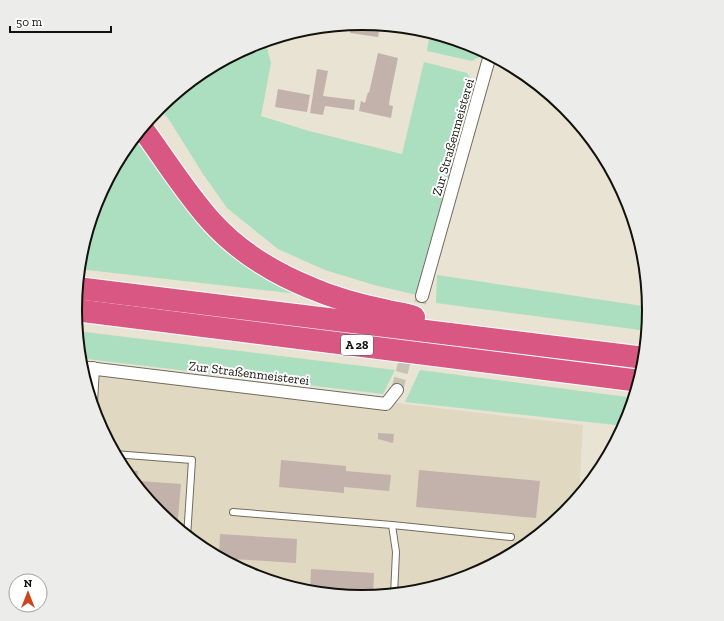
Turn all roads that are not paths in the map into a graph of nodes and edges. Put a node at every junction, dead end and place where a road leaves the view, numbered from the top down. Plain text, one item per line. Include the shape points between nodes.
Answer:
1 (488, 60) edge
2 (145, 133) edge
3 (82, 289) edge
4 (422, 296) tunnel mouth
5 (82, 311) edge
6 (447, 333) junction
7 (638, 357) edge
8 (88, 368) edge
9 (93, 368) junction
10 (634, 380) edge
11 (92, 386) edge
12 (396, 390) tunnel mouth
13 (121, 455) edge
14 (233, 512) dead end
15 (392, 525) junction
16 (187, 530) edge
17 (511, 537) dead end
18 (394, 589) edge

1 - 4 street, Zur Straßenmeisterei
2 - 6 highway via 183,187 211,221 251,256 312,289 412,316
3 - 6 highway, A 28
5 - 10 highway, A 28
6 - 7 highway, A 28
8 - 9 street, Zur Straßenmeisterei
9 - 11 street
9 - 12 street, Zur Straßenmeisterei via 386,404
13 - 16 lane via 192,460
14 - 15 lane
15 - 17 lane
15 - 18 lane via 396,552

